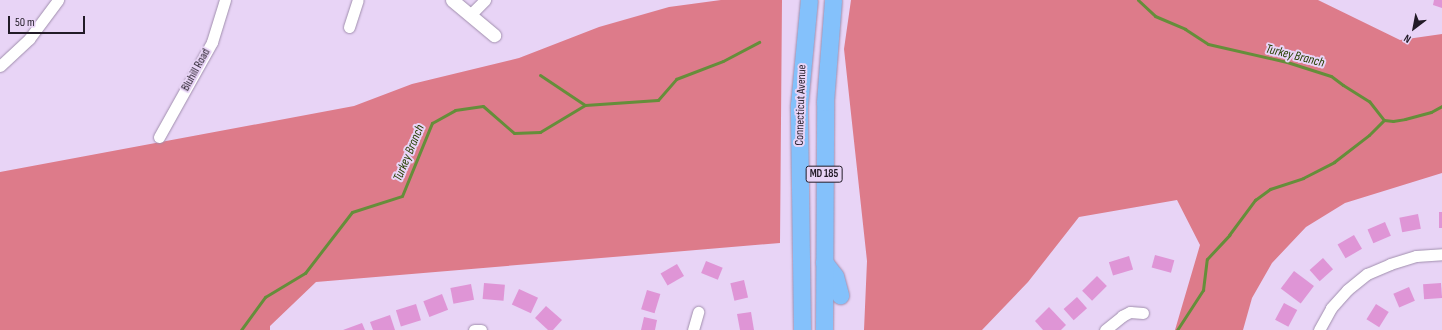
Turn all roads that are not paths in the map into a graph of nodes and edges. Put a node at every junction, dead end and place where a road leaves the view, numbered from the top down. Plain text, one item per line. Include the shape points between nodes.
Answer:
1 (58, 0) edge
2 (225, 0) edge
3 (358, 0) edge
4 (452, 0) edge
5 (485, 0) edge
6 (809, 0) edge
7 (833, 0) edge
8 (471, 14) junction
9 (349, 27) dead end
10 (494, 35) dead end
11 (0, 66) edge
12 (158, 137) dead end
13 (824, 254) junction
14 (1442, 254) edge
15 (840, 295) dead end
16 (698, 312) dead end
17 (1143, 313) dead end
18 (474, 330) edge
19 (480, 330) edge
20 (693, 330) edge
21 (802, 330) edge
22 (824, 330) edge
23 (1105, 330) edge
24 (1319, 330) edge

1 - 11 street via 29,39
2 - 12 street, Bluhill Road via 212,42
3 - 9 street
4 - 8 street
5 - 8 street
6 - 21 main road, Connecticut Avenue / MD 185 via 799,105
7 - 13 main road, Connecticut Avenue / MD 185 via 825,102
8 - 10 street
13 - 15 main road via 835,276
13 - 22 main road, Connecticut Avenue / MD 185
14 - 24 street via 1416,256 1368,274 1347,290 1331,308
16 - 20 street
17 - 23 street via 1130,312
18 - 19 street

